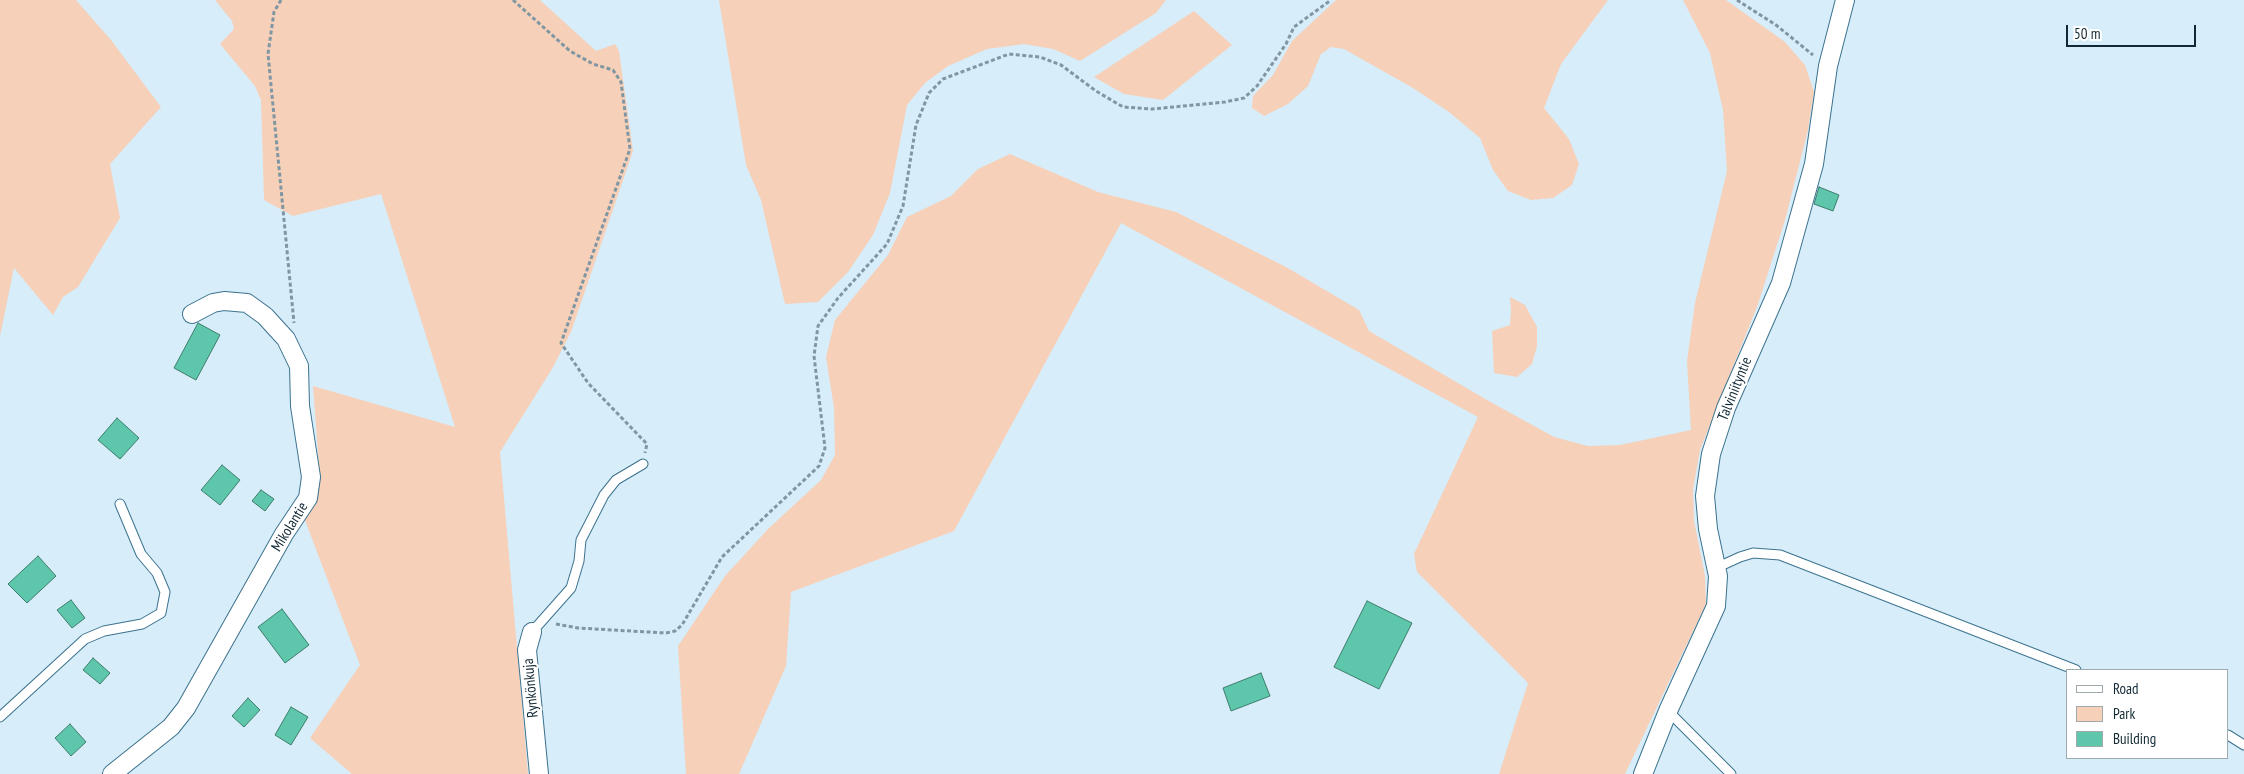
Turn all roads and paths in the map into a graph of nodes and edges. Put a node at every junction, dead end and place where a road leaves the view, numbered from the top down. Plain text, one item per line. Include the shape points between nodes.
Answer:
1 (281, 0) edge
2 (513, 0) edge
3 (1331, 0) edge
4 (1737, 0) edge
5 (1845, 0) edge
6 (1828, 66) junction
7 (192, 314) dead end
8 (294, 327) dead end
9 (643, 464) joint
10 (120, 504) dead end
11 (1716, 568) junction
12 (536, 627) junction
13 (2073, 669) edge
14 (1668, 711) junction
15 (0, 717) edge
16 (2229, 736) edge
17 (2244, 745) edge
18 (112, 774) edge
19 (539, 774) edge
20 (1644, 774) edge
21 (1731, 774) edge

1 - 8 path via 274,12 268,54
2 - 9 path via 570,51 593,64 613,70 621,82 630,149 561,343 588,383 647,444
3 - 12 path via 1294,27 1257,86 1244,98 1225,102 1152,109 1123,107 1061,65 1040,57 1009,54 943,79 929,93 916,125 903,206 887,244 838,298 818,326 814,356 825,448 819,466 722,557 682,625 675,631
4 - 6 path via 1776,25
5 - 6 street, Talviniityntie
6 - 11 street, Talviniityntie via 1814,164 1781,283 1726,408 1711,454 1705,496
7 - 18 street, Mikolantie via 212,303 247,303 265,316 286,339 299,366 300,406 310,477 308,498 186,708 171,727
9 - 12 lane via 616,480 604,495 581,540 580,562 571,588
10 - 15 lane via 141,554 158,573 165,592 160,613 142,624 104,631 85,639
11 - 13 lane via 1753,553 1780,555
11 - 14 street, Talviniityntie via 1716,606
12 - 19 street, Rynkönkuja via 527,650
14 - 20 street, Talviniityntie
14 - 21 lane
16 - 17 lane

